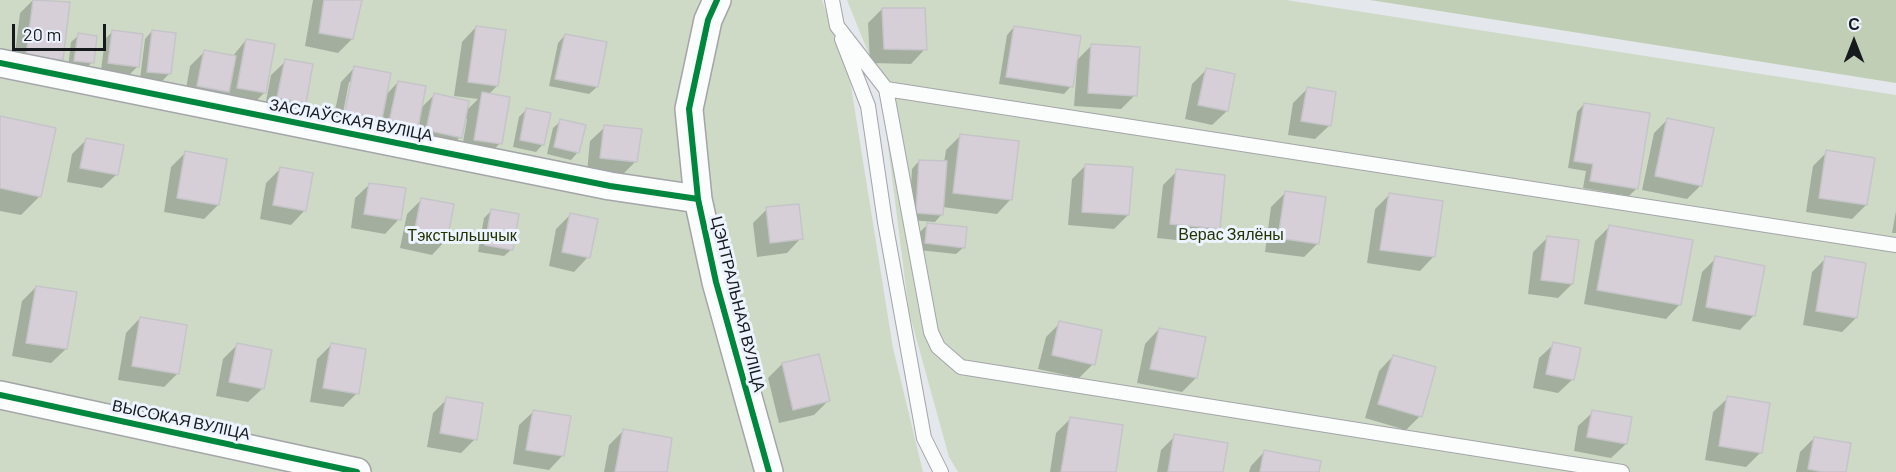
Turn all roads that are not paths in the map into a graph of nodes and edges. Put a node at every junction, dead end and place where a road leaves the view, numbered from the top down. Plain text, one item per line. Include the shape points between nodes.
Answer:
1 (717, 0) edge
2 (832, 0) edge
3 (837, 26) junction
4 (0, 63) edge
5 (886, 88) junction
6 (698, 200) junction
7 (1896, 245) edge
8 (0, 395) edge
9 (357, 472) edge
10 (769, 472) edge
11 (941, 472) edge
12 (1622, 472) edge

1 - 6 street, ЦЭНТРАЛЬНАЯ ВУЛІЦА via 708,20 689,109
2 - 3 lane
3 - 5 lane
3 - 11 lane via 868,106 924,438
4 - 6 street, ЗАСЛАЎСКАЯ ВУЛІЦА via 610,186
5 - 7 lane
5 - 12 lane via 931,332 938,347 961,367
6 - 10 street, ЦЭНТРАЛЬНАЯ ВУЛІЦА via 716,282
8 - 9 street, ВЫСОКАЯ ВУЛІЦА

